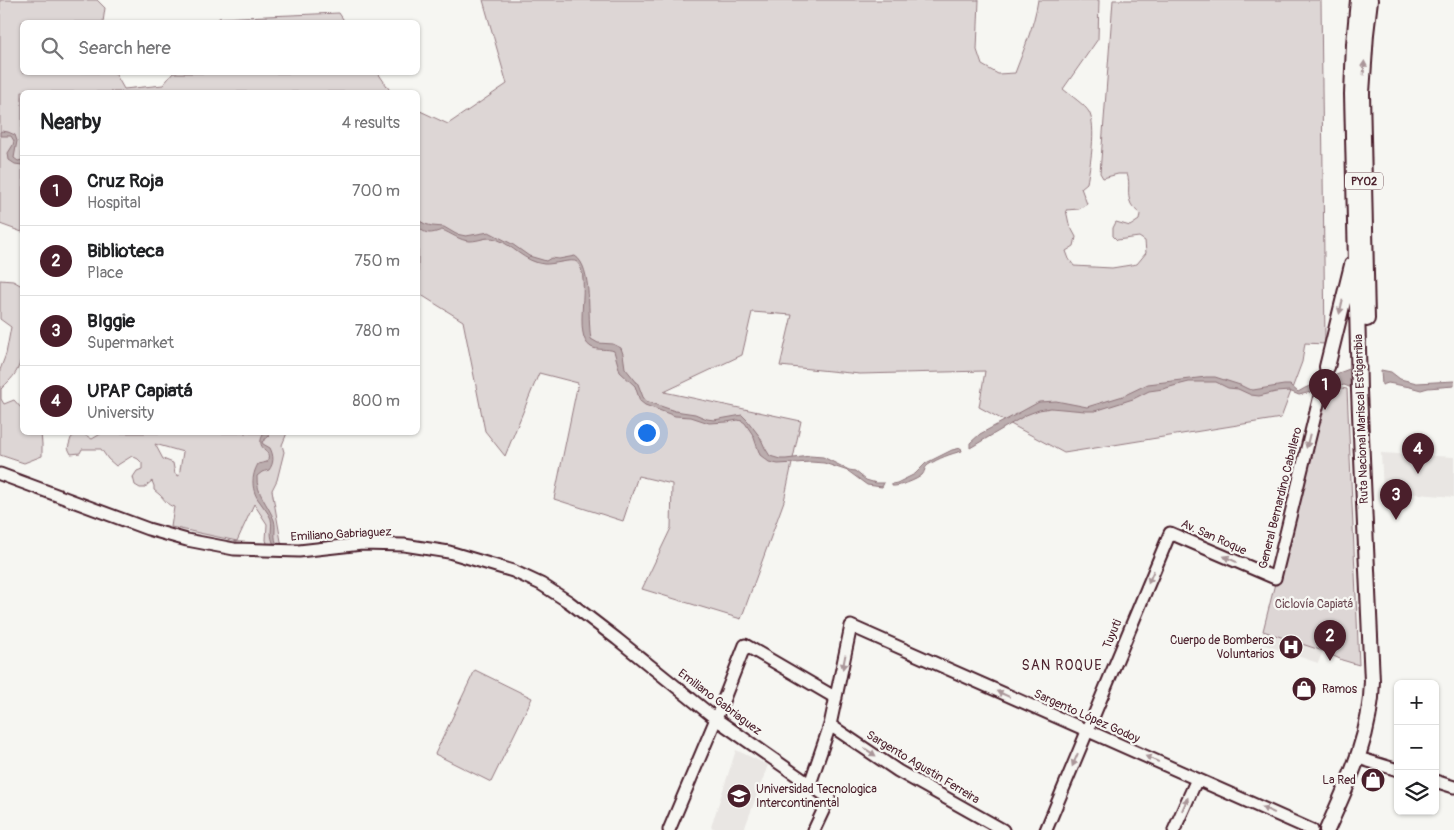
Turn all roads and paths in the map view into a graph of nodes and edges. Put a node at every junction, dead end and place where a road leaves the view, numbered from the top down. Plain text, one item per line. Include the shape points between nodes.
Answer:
1 (1358, 0) edge
2 (1370, 0) edge
3 (1356, 242) junction
4 (1363, 361) junction
5 (1327, 368) joint
6 (1364, 391) junction
7 (0, 474) edge
8 (1170, 533) joint
9 (1275, 578) joint
10 (836, 698) junction
11 (716, 719) junction
12 (830, 725) junction
13 (1088, 730) junction
14 (1365, 760) junction
15 (1394, 769) edge
16 (1197, 779) junction
17 (1439, 782) edge
18 (810, 784) junction
19 (1454, 787) edge
20 (669, 830) edge
21 (814, 830) edge
22 (1003, 830) edge
23 (1046, 830) edge
24 (1174, 830) edge
25 (1312, 830) edge
26 (1327, 830) edge
27 (1336, 830) edge

1 - 3 highway, Ruta Nacional Mariscal Estigarribia / PY02 via 1352,94
4 -> 2 highway, Ruta Nacional Mariscal Estigarribia / PY02 via 1362,92
3 - 4 highway, Ruta Nacional Mariscal Estigarribia / PY02
3 -> 5 highway
4 - 6 highway, Ruta Nacional Mariscal Estigarribia / PY02
5 -> 9 main road, General Bernardino Caballero
6 - 14 highway, Ruta Nacional Mariscal Estigarribia / PY02 via 1380,682 1379,703
6 - 26 highway, Ruta Nacional Mariscal Estigarribia / PY02 via 1372,702 1358,757
7 - 11 main road, Emiliano Gabriaguez via 148,529 234,549 298,551 362,544 404,545 449,552 513,571 569,602
9 -> 8 main road, Av. San Roque
8 -> 13 main road, Tuyuti
10 - 11 main road via 745,645
10 - 12 main road
13 -> 10 main road, Sargento López Godoy via 851,626
11 - 18 main road, Emiliano Gabriaguez
11 - 20 main road
12 - 18 main road
12 -> 22 main road, Sargento Agustin Ferreira via 898,771
16 -> 13 main road, Sargento López Godoy
13 -> 23 main road, Tuyuti
14 - 15 main road
14 - 27 highway, Ruta Nacional Mariscal Estigarribia / PY02
24 -> 16 main road
25 -> 16 main road, Sargento López Godoy
17 - 19 main road
18 - 21 main road, Emiliano Gabriaguez via 829,798

